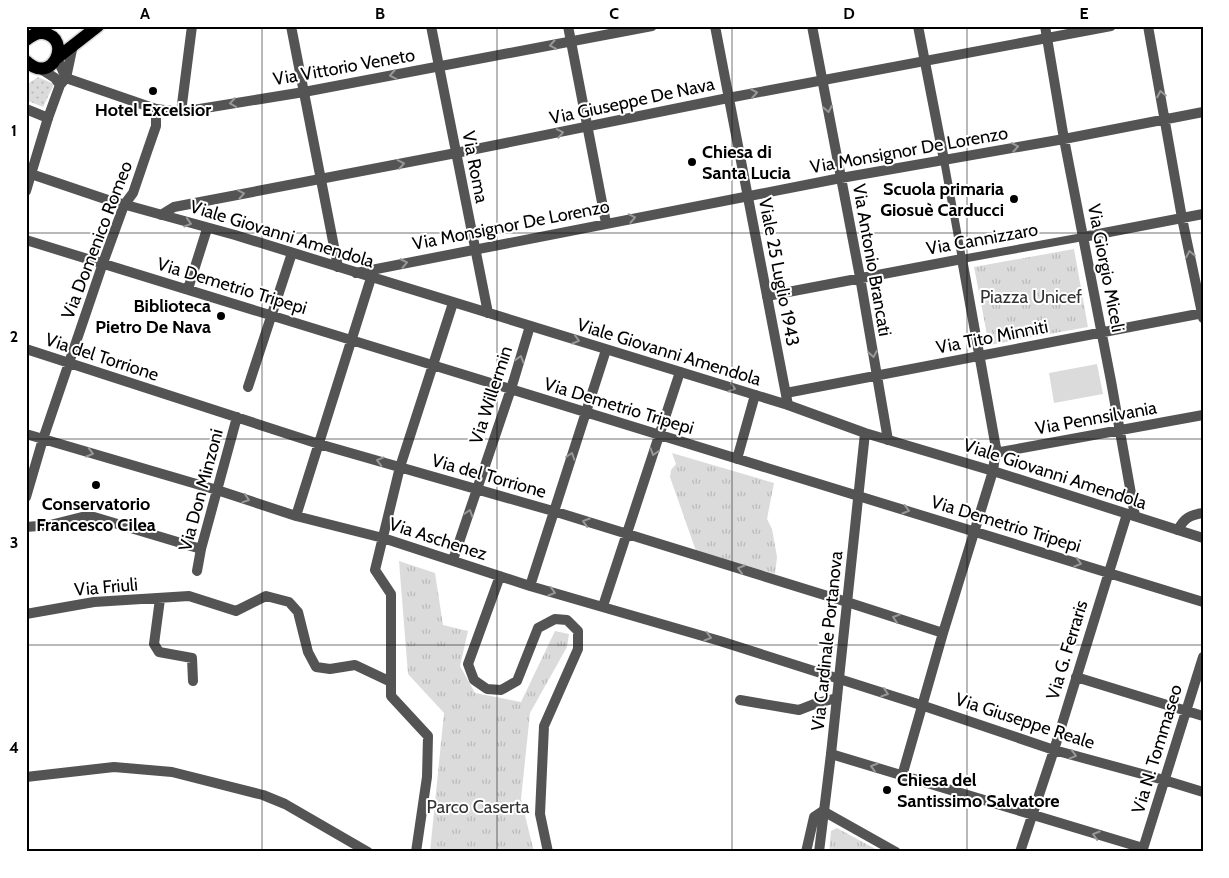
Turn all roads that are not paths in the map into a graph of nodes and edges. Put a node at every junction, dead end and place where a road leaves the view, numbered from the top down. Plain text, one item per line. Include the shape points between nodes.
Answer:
1 (98, 26) edge
2 (192, 26) edge
3 (291, 26) edge
4 (431, 26) edge
5 (568, 26) edge
6 (652, 26) edge
7 (715, 26) edge
8 (812, 26) edge
9 (918, 26) edge
10 (1045, 26) edge
11 (1111, 26) edge
12 (1148, 26) edge
13 (50, 31) edge
14 (1047, 39) junction
15 (26, 40) edge
16 (571, 41) junction
17 (73, 45) junction
18 (57, 58) junction
19 (924, 62) junction
20 (31, 66) edge
21 (439, 66) junction
22 (63, 81) junction
23 (823, 81) junction
24 (304, 92) junction
25 (728, 98) junction
26 (26, 109) edge
27 (156, 109) junction
28 (180, 112) junction
29 (1203, 112) edge
30 (48, 118) junction
31 (1165, 118) junction
32 (587, 128) junction
33 (1064, 139) junction
34 (456, 153) junction
35 (944, 160) junction
36 (29, 173) edge
37 (841, 178) junction
38 (321, 179) junction
39 (26, 191) edge
40 (747, 196) junction
41 (124, 205) junction
42 (1203, 214) edge
43 (161, 215) junction
44 (1182, 218) junction
45 (606, 223) junction
46 (207, 229) junction
47 (1083, 237) junction
48 (26, 240) edge
49 (475, 248) junction
50 (292, 253) junction
51 (962, 259) junction
52 (103, 263) junction
53 (338, 267) junction
54 (356, 273) junction
55 (860, 277) junction
56 (371, 278) junction
57 (188, 289) junction
58 (767, 296) junction
59 (453, 302) junction
60 (488, 313) junction
61 (271, 315) junction
62 (1202, 315) edge
63 (530, 326) junction
64 (1102, 332) junction
65 (352, 340) junction
66 (26, 349) edge
67 (606, 350) junction
68 (978, 356) junction
69 (68, 362) junction
70 (432, 365) junction
71 (680, 372) junction
72 (876, 376) junction
73 (248, 387) dead end
74 (511, 389) junction
75 (786, 393) junction
76 (755, 395) junction
77 (788, 406) junction
78 (586, 412) junction
79 (1203, 415) edge
80 (237, 417) junction
81 (1120, 430) junction
82 (864, 433) junction
83 (26, 434) edge
84 (659, 435) junction
85 (43, 439) junction
86 (888, 440) junction
87 (318, 444) junction
88 (995, 453) junction
89 (737, 459) junction
90 (400, 467) junction
91 (993, 470) junction
92 (477, 488) junction
93 (217, 490) junction
94 (26, 497) edge
95 (859, 497) junction
96 (553, 511) junction
97 (1203, 513) edge
98 (1131, 515) junction
99 (296, 516) junction
100 (26, 527) edge
101 (1178, 530) junction
102 (975, 531) junction
103 (627, 534) junction
104 (383, 538) junction
105 (1203, 538) edge
106 (201, 549) junction
107 (453, 560) junction
108 (197, 572) dead end
109 (1108, 572) junction
110 (500, 576) junction
111 (530, 586) junction
112 (160, 599) junction
113 (847, 602) junction
114 (1203, 602) edge
115 (603, 606) junction
116 (26, 614) edge
117 (943, 633) junction
118 (1203, 657) edge
119 (1076, 677) junction
120 (839, 678) junction
121 (193, 681) dead end
122 (391, 682) junction
123 (837, 698) junction
124 (740, 700) dead end
125 (922, 705) junction
126 (1186, 711) junction
127 (1203, 716) edge
128 (1054, 750) junction
129 (831, 754) junction
130 (902, 776) junction
131 (26, 777) edge
132 (1164, 780) junction
133 (1203, 792) edge
134 (823, 811) junction
135 (1032, 815) junction
136 (1142, 850) edge
137 (368, 852) edge
138 (416, 852) edge
139 (548, 852) edge
140 (806, 852) edge
141 (819, 852) edge
142 (896, 852) edge
143 (1020, 852) edge

1 - 17 main road
2 - 28 street
3 - 24 street
4 - 21 street, Via Roma
5 - 16 street
6 - 16 street, Via Vittorio Veneto
7 - 25 street, Viale 25 Luglio 1943
8 - 23 street, Via Antonio Brancati
9 - 19 street
10 - 14 street, Via Giorgio Miceli
11 - 14 street, Via Giuseppe De Nava
31 -> 12 street
13 - 15 main road
13 - 18 main road via 59,52
14 - 19 street, Via Giuseppe De Nava
14 - 33 street, Via Giorgio Miceli
16 -> 21 street, Via Vittorio Veneto
16 - 32 street
17 - 18 main road
17 - 22 street
18 - 20 main road via 51,66
18 - 22 street
19 - 23 street, Via Giuseppe De Nava
19 - 35 street
20 - 22 street
21 -> 24 street, Via Vittorio Veneto
21 - 34 street, Via Roma
22 - 27 street, Via Vittorio Veneto
22 - 30 street
25 -> 23 street, Via Giuseppe De Nava
23 -> 37 street, Via Antonio Brancati
24 -> 28 street, Via Vittorio Veneto
24 - 38 street
25 - 32 street, Via Giuseppe De Nava
25 - 40 street, Viale 25 Luglio 1943
26 - 30 street
27 - 28 street, Via Vittorio Veneto
27 - 41 street, Via Domenico Romeo via 156,126 133,193
29 - 31 street, Via Monsignor De Lorenzo
30 - 36 street
31 - 33 street, Via Monsignor De Lorenzo
31 - 44 street
34 -> 32 street, Via Giuseppe De Nava
32 - 45 street
35 -> 33 street, Via Monsignor De Lorenzo
33 - 47 street, Via Giorgio Miceli
38 -> 34 street, Via Giuseppe De Nava
34 - 49 street, Via Roma
35 - 37 street, Via Monsignor De Lorenzo
35 - 51 street
36 - 39 street
36 - 41 street, Viale Giovanni Amendola
37 - 40 street, Via Monsignor De Lorenzo
37 - 55 street, Via Antonio Brancati
43 -> 38 street, Via Giuseppe De Nava via 174,207
38 - 53 street
45 -> 40 street, Via Monsignor De Lorenzo
40 - 58 street, Viale 25 Luglio 1943
41 - 43 street, Viale Giovanni Amendola
41 - 52 street, Via Domenico Romeo
42 - 44 street, Via Cannizzaro
43 -> 46 street, Viale Giovanni Amendola
44 - 47 street, Via Cannizzaro
62 -> 44 street
45 - 49 street, Via Monsignor De Lorenzo
46 - 50 street, Viale Giovanni Amendola
46 - 57 street
47 - 51 street, Via Cannizzaro
47 - 64 street, Via Giorgio Miceli
48 - 52 street, Via Demetrio Tripepi
54 -> 49 street, Via Monsignor De Lorenzo
49 - 60 street, Via Roma
50 - 53 street, Viale Giovanni Amendola
50 - 61 street
51 - 55 street, Via Cannizzaro
51 - 68 street
52 - 57 street, Via Demetrio Tripepi
52 - 69 street, Via Domenico Romeo
53 - 54 street, Viale Giovanni Amendola
54 - 56 street, Viale Giovanni Amendola
55 - 58 street, Via Cannizzaro
55 -> 72 street, Via Antonio Brancati
56 - 59 street, Viale Giovanni Amendola
56 - 65 street
57 - 61 street, Via Demetrio Tripepi
58 - 75 street, Viale 25 Luglio 1943
59 - 60 street, Viale Giovanni Amendola
59 - 70 street
60 - 63 street, Viale Giovanni Amendola
61 - 65 street, Via Demetrio Tripepi
61 - 73 street
62 - 64 street, Via Tito Minniti
63 -> 67 street, Viale Giovanni Amendola
74 -> 63 street, Via Willermin
64 - 68 street, Via Tito Minniti
64 - 81 street, Via Giorgio Miceli
65 - 70 street, Via Demetrio Tripepi
65 - 87 street
66 - 69 street, Via del Torrione
67 - 71 street, Viale Giovanni Amendola
67 - 78 street
68 - 72 street, Via Tito Minniti
68 - 88 street
69 - 80 street, Via del Torrione
69 - 85 street, Via Domenico Romeo
70 - 74 street, Via Demetrio Tripepi
70 - 90 street
71 -> 76 street, Viale Giovanni Amendola
71 - 84 street
72 - 75 street, Via Tito Minniti
72 - 86 street, Via Antonio Brancati
74 - 78 street, Via Demetrio Tripepi
74 - 92 street, Via Willermin
75 - 77 street, Viale 25 Luglio 1943
76 - 77 street, Viale Giovanni Amendola
76 - 89 street
77 - 82 street, Viale Giovanni Amendola
78 - 84 street, Via Demetrio Tripepi
96 -> 78 street
79 - 81 street, Via Pennsilvania
80 - 87 street, Via del Torrione
80 - 93 street, Via Don Minzoni
81 - 88 street, Via Pennsilvania
81 - 98 street, Via Giorgio Miceli
82 - 86 street, Viale Giovanni Amendola
82 - 95 street, Via Cardinale Portanova
83 - 85 street, Via Aschenez
84 - 89 street, Via Demetrio Tripepi
84 -> 103 street
85 -> 93 street, Via Aschenez
85 - 94 street, Via Domenico Romeo
86 - 91 street, Viale Giovanni Amendola
90 -> 87 street, Via del Torrione
87 - 99 street
88 - 91 street
89 - 95 street, Via Demetrio Tripepi
90 - 92 street, Via del Torrione
90 - 104 street
91 - 98 street, Viale Giovanni Amendola
91 - 102 street
92 - 96 street, Via del Torrione
107 -> 92 street, Via Willermin
93 -> 99 street, Via Aschenez
93 - 106 street, Via Don Minzoni
95 -> 102 street, Via Demetrio Tripepi
95 - 113 street, Via Cardinale Portanova
103 -> 96 street, Via del Torrione
96 - 111 street
97 - 101 street via 1190,515
98 - 101 street, Viale Giovanni Amendola
98 - 109 street, Via G. Ferraris
99 - 104 street, Via Aschenez
100 - 106 street via 94,517
101 - 105 street, Viale Giovanni Amendola
102 -> 109 street, Via Demetrio Tripepi
102 - 117 street
113 -> 103 street, Via del Torrione
103 - 115 street
104 - 107 street, Via Aschenez
104 - 122 street via 375,570 391,594
106 - 108 street, Via Don Minzoni
107 - 110 street, Via Aschenez
109 - 114 street, Via Demetrio Tripepi
109 - 119 street, Via G. Ferraris
110 - 111 street, Via Aschenez
110 - 139 street via 468,664 474,680 487,689 501,690 517,681 538,628 555,619 567,620 578,631 578,649 544,726 540,814
111 -> 115 street, Via Aschenez
112 - 116 street, Via Friuli via 94,602
112 - 121 street via 154,644 159,652 192,658
112 - 122 street, Via Friuli via 189,596 236,611 266,596 289,602 298,612 308,652 316,667 330,669 355,665
117 -> 113 street, Via del Torrione
113 - 120 street, Via Cardinale Portanova
115 -> 120 street, Via Aschenez
117 - 125 street
118 - 126 street, Via N. Tommaseo
119 - 126 street
119 - 128 street, Via G. Ferraris
120 - 123 street, Via Cardinale Portanova
120 -> 125 street, Via Giuseppe Reale
122 - 138 street via 391,696 428,736 427,777
123 - 124 street via 799,710
123 - 129 street, Via Cardinale Portanova
125 - 128 street, Via Giuseppe Reale
125 - 130 street
126 - 127 street
126 - 132 street, Via N. Tommaseo
128 -> 132 street, Via Giuseppe Reale
128 - 135 street, Via G. Ferraris
130 -> 129 street
129 - 134 street, Via Cardinale Portanova
130 - 135 street
131 - 137 street via 114,768 172,772 263,795 285,804
132 - 133 street, Via Giuseppe Reale
132 - 136 street, Via N. Tommaseo
134 - 140 street via 814,817
134 - 141 street, Via Cardinale Portanova
134 - 142 street
136 -> 135 street
135 - 143 street, Via G. Ferraris

